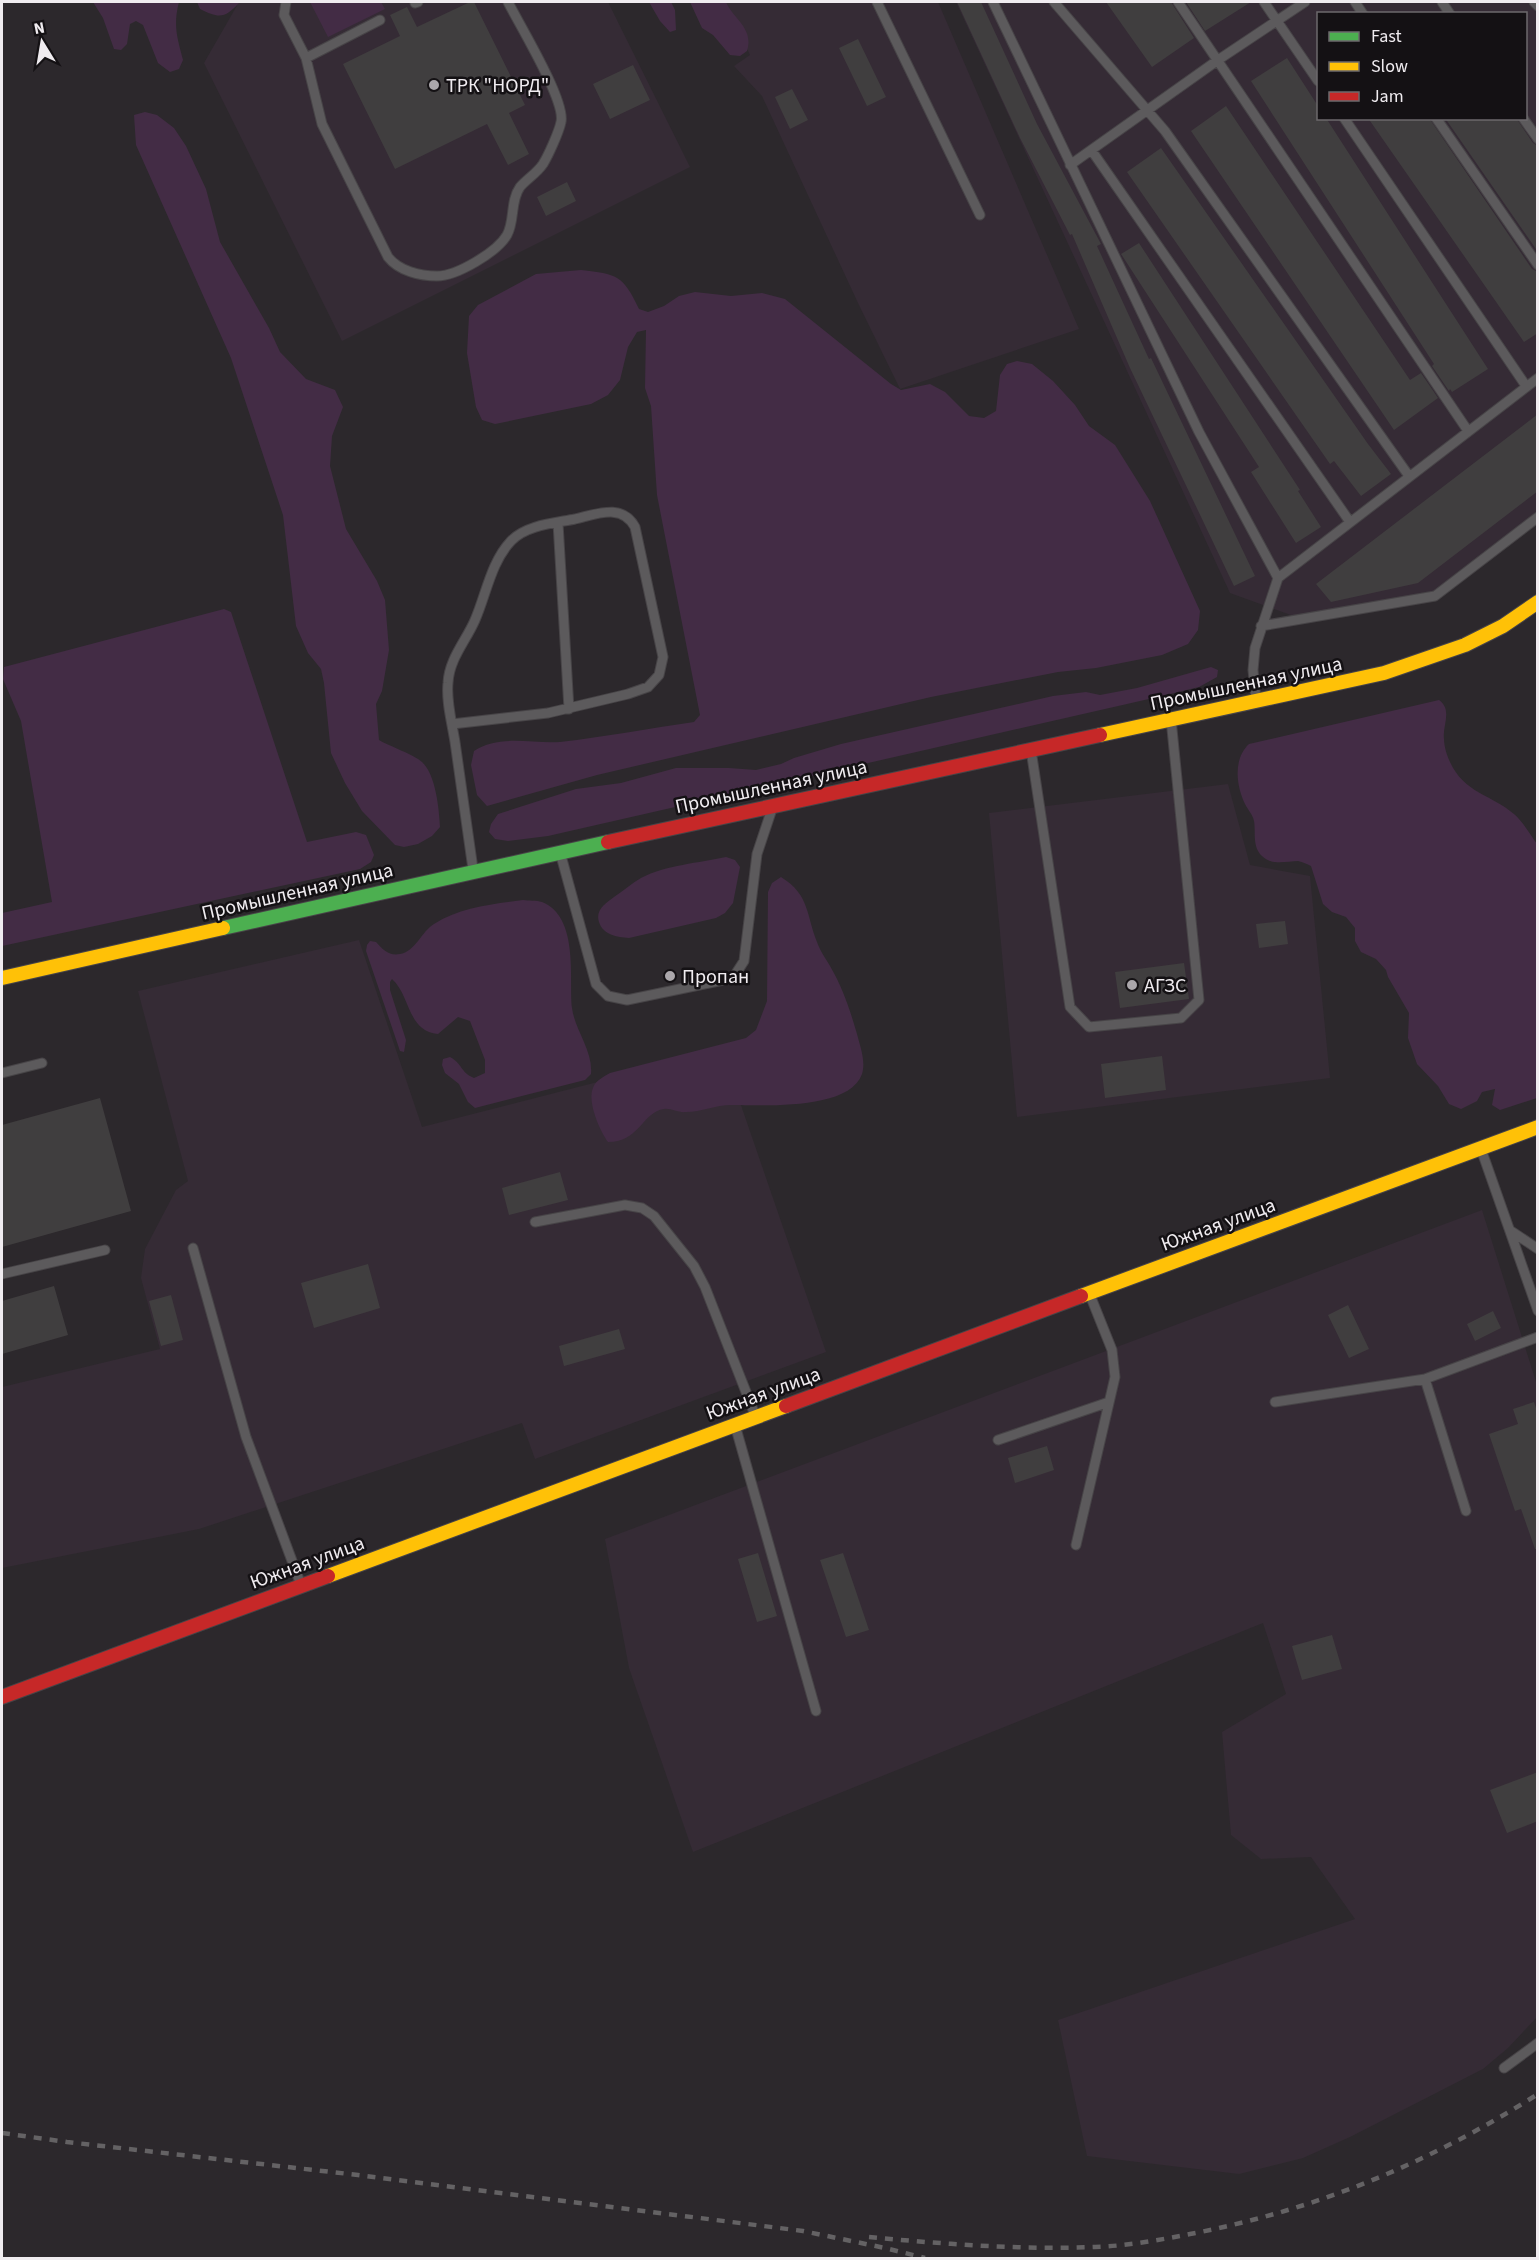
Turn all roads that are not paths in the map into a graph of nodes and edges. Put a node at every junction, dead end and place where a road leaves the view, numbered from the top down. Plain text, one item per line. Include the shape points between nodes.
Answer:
1 (286, 2) edge
2 (508, 2) edge
3 (876, 2) edge
4 (993, 2) edge
5 (1054, 2) edge
6 (1178, 2) edge
7 (1264, 2) edge
8 (1305, 2) edge
9 (1534, 2) edge
10 (1538, 6) edge
11 (1276, 19) junction
12 (380, 20) dead end
13 (306, 58) junction
14 (1218, 60) junction
15 (1317, 80) edge
16 (1148, 111) junction
17 (1345, 120) edge
18 (1437, 120) edge
19 (1524, 120) edge
20 (1538, 139) edge
21 (1092, 151) junction
22 (1070, 165) junction
23 (980, 215) dead end
24 (1538, 265) edge
25 (1538, 378) edge
26 (1526, 386) junction
27 (1468, 431) junction
28 (1409, 476) junction
29 (1538, 517) edge
30 (1350, 522) junction
31 (558, 523) junction
32 (1278, 578) junction
33 (1538, 602) edge
34 (1261, 626) junction
35 (1256, 701) junction
36 (569, 709) junction
37 (1171, 719) junction
38 (452, 724) junction
39 (1031, 750) junction
40 (774, 806) junction
41 (560, 852) junction
42 (473, 871) junction
43 (2, 978) edge
44 (42, 1063) dead end
45 (2, 1073) edge
46 (1538, 1126) edge
47 (1481, 1148) junction
48 (535, 1222) dead end
49 (1511, 1231) junction
50 (193, 1248) dead end
51 (1538, 1249) edge
52 (105, 1250) dead end
53 (2, 1274) edge
54 (1090, 1293) junction
55 (1538, 1311) edge
56 (1538, 1337) edge
57 (1425, 1379) junction
58 (1109, 1402) junction
59 (1275, 1402) dead end
60 (755, 1417) junction
61 (735, 1424) junction
62 (998, 1440) dead end
63 (1466, 1511) dead end
64 (1076, 1545) dead end
65 (301, 1585) junction
66 (2, 1697) edge
67 (816, 1711) dead end
68 (1538, 2043) edge
69 (1504, 2068) dead end

1 - 13 lane via 284,15
2 - 13 lane via 558,99 562,122 543,165 515,197 508,232 501,244 450,274 438,276 404,270 388,257 322,124
3 - 23 lane
4 - 22 lane
5 - 16 lane
6 - 14 lane
7 - 11 lane
8 - 11 lane
9 - 10 lane
11 - 14 lane
11 - 15 lane
12 - 13 lane
14 - 16 lane
14 - 27 lane
16 - 21 lane
16 - 28 lane
17 - 26 lane
18 - 24 lane
19 - 20 lane
21 - 22 lane
21 - 30 lane
22 - 32 lane via 1198,432
25 - 26 lane
26 - 27 lane
27 - 28 lane
28 - 30 lane
29 - 34 lane via 1435,596
30 - 32 lane
31 - 36 lane
31 - 36 lane via 610,511 622,512 630,518 663,657 659,675 648,687
31 - 38 lane via 525,532 511,541 498,562 475,621 452,664 447,683
32 - 34 lane
33 - 35 street, Промышленная улица via 1503,626 1425,660
34 - 35 lane via 1253,670
35 - 37 street, Промышленная улица
36 - 38 lane
37 - 39 street, Промышленная улица
37 - 39 lane via 1199,1000 1181,1018 1089,1027 1070,1007
38 - 42 lane
39 - 40 street, Промышленная улица
40 - 41 street, Промышленная улица
40 - 41 lane via 757,854 744,961 733,978 721,981 627,1000 608,996 596,984
41 - 42 street, Промышленная улица
42 - 43 street, Промышленная улица
44 - 45 lane
46 - 47 street, Южная улица
47 - 49 lane
47 - 54 street, Южная улица
48 - 60 lane via 625,1205 642,1208 654,1216 694,1266 705,1287
49 - 51 lane
49 - 55 lane
50 - 65 lane via 246,1437
52 - 53 lane
54 - 58 lane via 1115,1366
54 - 60 street, Южная улица
56 - 57 lane
57 - 59 lane
57 - 63 lane
58 - 62 lane
58 - 64 lane
60 - 61 street, Южная улица
61 - 65 street, Южная улица
61 - 67 lane
65 - 66 street, Южная улица
68 - 69 lane

